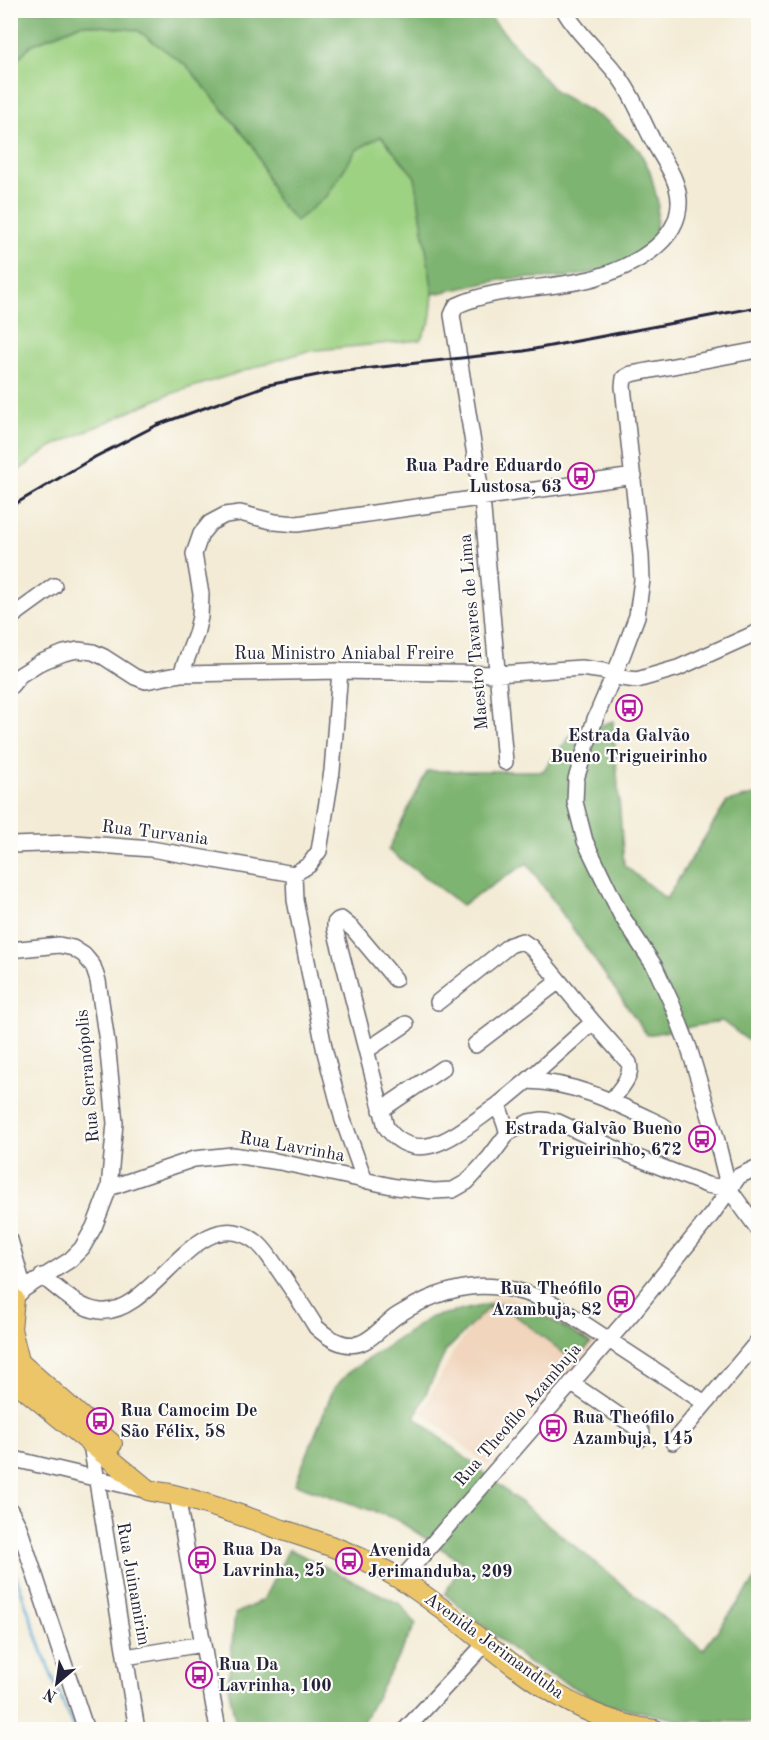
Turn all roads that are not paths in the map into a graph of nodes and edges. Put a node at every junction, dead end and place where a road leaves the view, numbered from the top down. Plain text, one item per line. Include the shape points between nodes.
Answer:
1 (564, 10) edge
2 (759, 350) edge
3 (633, 476) junction
4 (482, 498) junction
5 (54, 586) dead end
6 (10, 618) edge
7 (759, 632) edge
8 (340, 671) junction
9 (181, 674) junction
10 (498, 674) junction
11 (613, 675) junction
12 (10, 687) edge
13 (505, 762) dead end
14 (10, 845) edge
15 (294, 874) junction
16 (10, 950) edge
17 (395, 979) dead end
18 (559, 981) junction
19 (438, 1002) dead end
20 (593, 1022) junction
21 (406, 1024) dead end
22 (475, 1045) dead end
23 (367, 1050) junction
24 (443, 1068) dead end
25 (527, 1081) junction
26 (611, 1101) junction
27 (498, 1105) junction
28 (381, 1110) junction
29 (664, 1126) dead end
30 (508, 1133) junction
31 (759, 1167) edge
32 (365, 1181) junction
33 (109, 1188) junction
34 (729, 1189) junction
35 (759, 1229) edge
36 (10, 1240) edge
37 (42, 1276) junction
38 (16, 1297) edge
39 (610, 1339) junction
40 (759, 1341) edge
41 (13, 1364) edge
42 (571, 1383) junction
43 (705, 1403) junction
44 (640, 1439) dead end
45 (673, 1442) dead end
46 (91, 1444) junction
47 (10, 1458) edge
48 (96, 1478) junction
49 (164, 1493) junction
50 (10, 1510) edge
51 (401, 1580) junction
52 (202, 1644) junction
53 (485, 1644) junction
54 (126, 1657) junction
55 (86, 1730) edge
56 (137, 1730) edge
57 (218, 1730) edge
58 (405, 1730) edge
59 (655, 1730) edge

1 - 4 street, Maestro Tavares de Lima via 625,85 674,179 679,200 677,214 663,239 645,256 623,268 593,278 480,298 456,306 452,321
2 - 3 street via 624,378
3 - 4 street
3 - 11 street via 642,580 640,600 632,632
4 - 9 street via 297,524 240,513 210,523 194,554 201,594 200,617
4 - 10 street, Maestro Tavares de Lima
5 - 6 street
7 - 11 street, Rua Ministro Aniabal Freire via 659,674 637,680
8 - 9 street, Rua Ministro Aniabal Freire
8 - 10 street, Rua Ministro Aniabal Freire
8 - 15 street via 332,771 319,851 309,865
9 - 12 street, Rua Ministro Aniabal Freire via 146,681 104,657 78,650 39,663
10 - 11 street, Rua Ministro Aniabal Freire via 581,668
10 - 13 street, Maestro Tavares de Lima
11 - 34 street via 594,719 576,779 575,802 585,841 621,915 655,967 672,1004 689,1048
14 - 15 street, Rua Turvania via 75,843 151,849
15 - 32 street via 295,900 325,1052
16 - 33 street, Rua Serranópolis via 59,945 73,948 93,966 107,1042 115,1123
17 - 23 street via 353,929 341,919 335,923
18 - 19 street via 522,941
18 - 20 street
18 - 22 street
20 - 25 street
20 - 26 street via 630,1063 630,1074
21 - 23 street
23 - 28 street
24 - 28 street
25 - 26 street via 555,1083
25 - 27 street
26 - 29 street
27 - 28 street via 440,1144 429,1147 405,1145 394,1138
27 - 30 street
30 - 32 street, Rua Lavrinha via 467,1182 453,1190
30 - 34 street via 529,1122 558,1122 625,1153 707,1185
31 - 34 street, Rua Theofilo Azambuja via 739,1176
32 - 33 street, Rua Lavrinha via 232,1155 194,1159
33 - 37 street, Rua Serranópolis via 82,1248
34 - 35 street
34 - 39 street, Rua Theofilo Azambuja
36 - 38 street
37 - 38 street, Rua Serranópolis
37 - 39 street via 89,1309 110,1311 133,1300 191,1248 207,1238 234,1232 262,1247 316,1327 340,1343 362,1343 396,1315 434,1296 480,1285 530,1293
38 - 41 main road via 11,1329
39 - 42 street, Rua Theofilo Azambuja
39 - 43 street
40 - 43 street
41 - 46 main road
41 - 49 main road
42 - 44 street via 637,1428 642,1433
42 - 51 street, Rua Theofilo Azambuja
43 - 45 street
46 - 48 street, Rua Juinamirim
46 - 49 main road
47 - 48 street
48 - 49 street
48 - 54 street, Rua Juinamirim
49 - 51 main road, Avenida Jerimanduba via 339,1548
49 - 52 street
50 - 55 street
51 - 53 main road, Avenida Jerimanduba
52 - 54 street
52 - 57 street
53 - 58 street
53 - 59 main road, Avenida Jerimanduba via 586,1710 620,1723
54 - 56 street, Rua Juinamirim

